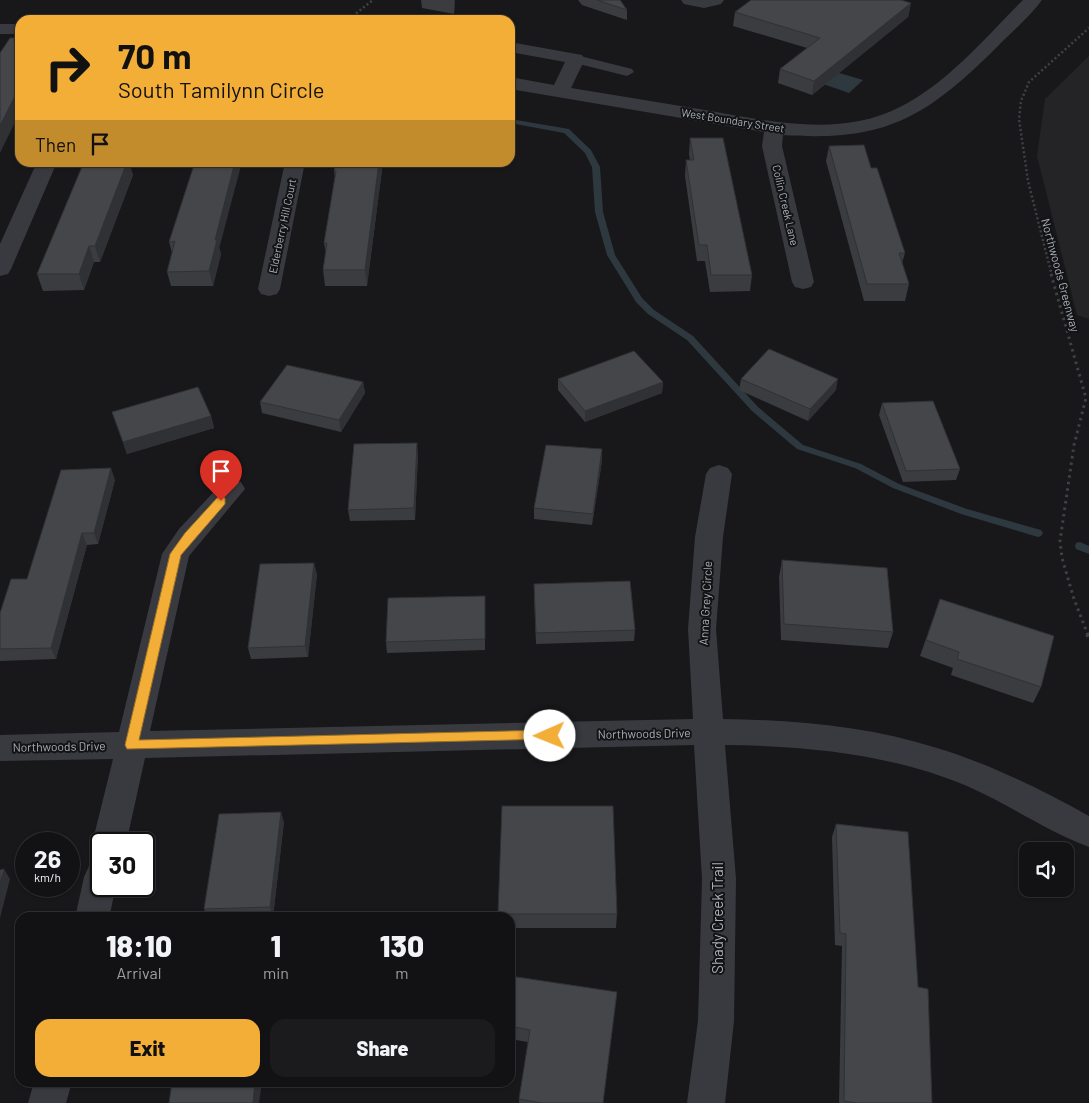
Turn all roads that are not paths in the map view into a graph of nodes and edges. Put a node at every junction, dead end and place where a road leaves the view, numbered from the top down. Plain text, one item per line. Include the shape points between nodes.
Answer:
1 (690, 0) edge
2 (715, 0) edge
3 (1033, 0) edge
4 (0, 29) edge
5 (15, 29) edge
6 (515, 49) edge
7 (576, 59) junction
8 (628, 72) dead end
9 (515, 84) edge
10 (560, 91) junction
11 (774, 128) junction
12 (45, 167) edge
13 (294, 167) edge
14 (0, 269) edge
15 (803, 282) dead end
16 (269, 288) dead end
17 (719, 474) dead end
18 (232, 489) dead end
19 (709, 732) junction
20 (131, 745) junction
21 (0, 748) edge
22 (112, 832) edge
23 (1089, 832) edge
24 (97, 897) edge
25 (93, 912) edge
26 (52, 1087) edge
27 (47, 1103) edge
28 (706, 1103) edge

1 - 2 street via 704,3
3 - 11 street, West Boundary Street via 947,81 890,120 850,128
4 - 5 street
6 - 7 street
7 - 8 lane
7 - 10 street
9 - 10 street, West Boundary Street
10 - 11 street, West Boundary Street
11 - 15 street, Collin Creek Lane via 772,146
12 - 14 street
13 - 16 street, Elderberry Hill Court
17 - 19 street, Anna Grey Circle via 709,537 702,629
18 - 20 street via 176,554
19 - 20 street, Northwoods Drive
19 - 23 street, Northwoods Drive via 810,735 922,757 1028,799
19 - 28 street, Shady Creek Trail via 719,879 716,1021
20 - 21 street, Northwoods Drive
20 - 22 street
24 - 25 street
26 - 27 street

